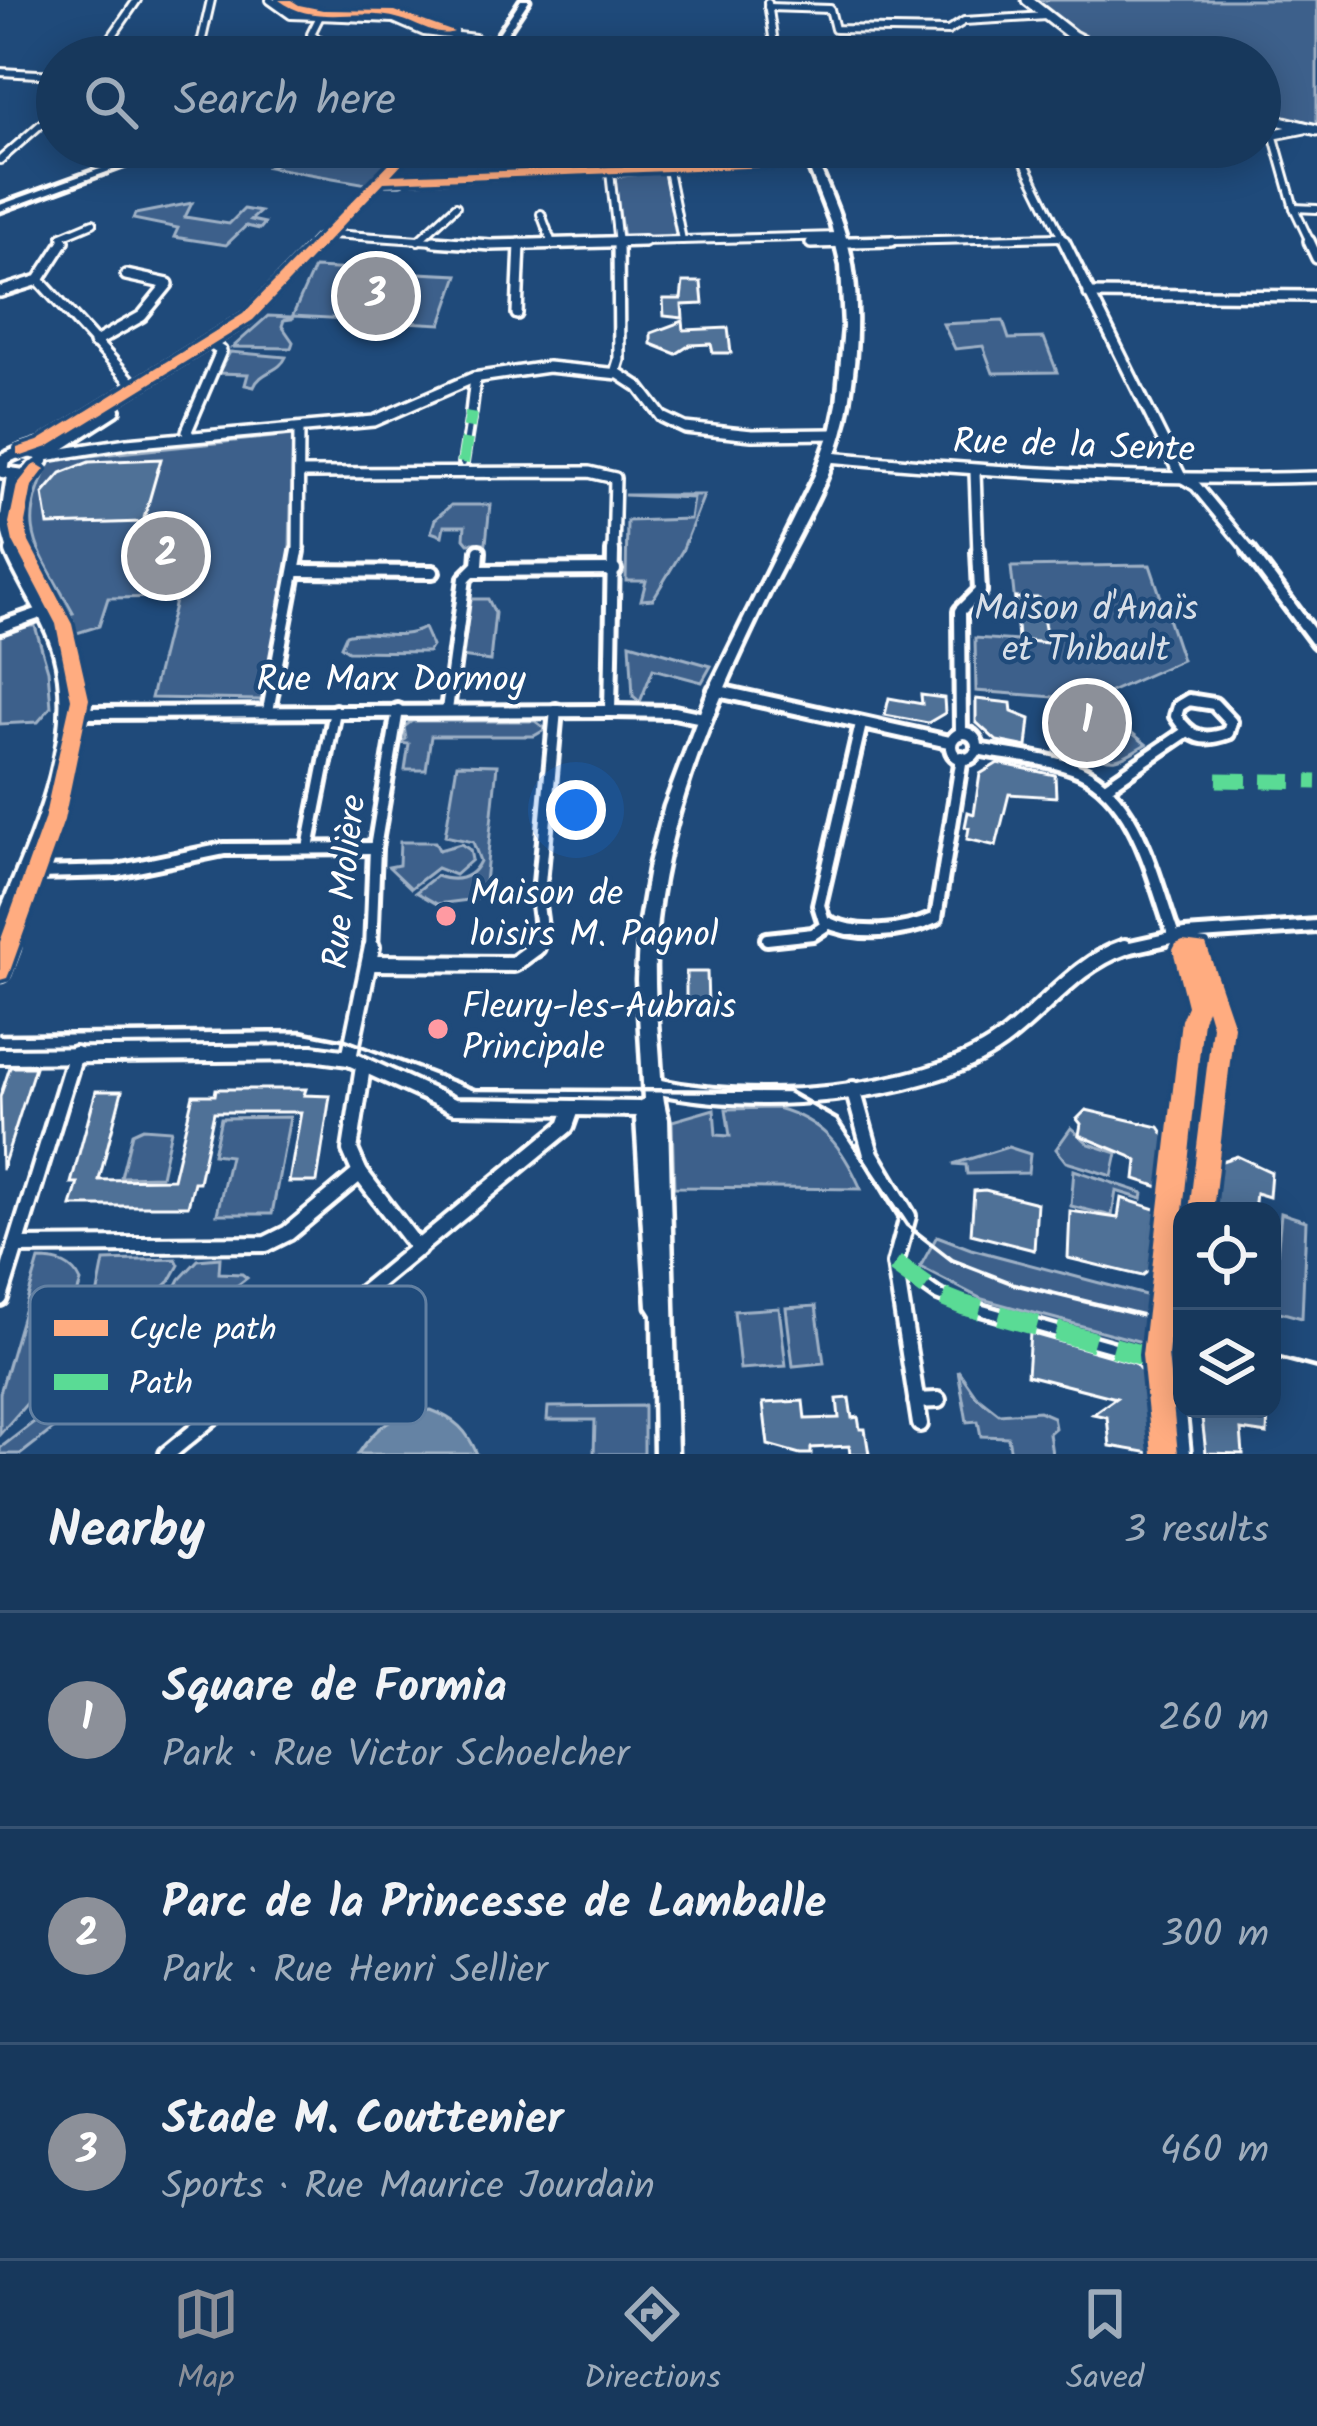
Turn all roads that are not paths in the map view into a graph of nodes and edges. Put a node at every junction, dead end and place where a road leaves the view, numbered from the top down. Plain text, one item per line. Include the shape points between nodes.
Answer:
1 (137, 0) edge
2 (211, 0) edge
3 (270, 0) edge
4 (373, 0) edge
5 (525, 0) edge
6 (1027, 0) edge
7 (768, 3) edge
8 (320, 16) junction
9 (1046, 16) junction
10 (364, 18) junction
11 (112, 36) edge
12 (203, 36) edge
13 (313, 36) edge
14 (476, 36) edge
15 (488, 36) edge
16 (772, 36) edge
17 (1074, 36) edge
18 (0, 72) edge
19 (36, 74) edge
20 (1281, 122) edge
21 (1285, 123) junction
22 (36, 128) edge
23 (1281, 128) edge
24 (1313, 128) edge
25 (1281, 135) edge
26 (1, 158) edge
27 (1281, 162) edge
28 (111, 168) edge
29 (391, 168) edge
30 (508, 168) edge
31 (704, 168) edge
32 (814, 168) edge
33 (1026, 168) edge
34 (668, 170) junction
35 (610, 172) junction
36 (506, 176) junction
37 (380, 179) junction
38 (400, 179) junction
39 (456, 206) dead end
40 (0, 208) edge
41 (1294, 208) junction
42 (1317, 209) edge
43 (541, 214) dead end
44 (93, 223) dead end
45 (329, 233) junction
46 (1060, 237) junction
47 (682, 240) junction
48 (841, 240) junction
49 (418, 241) junction
50 (618, 242) junction
51 (552, 243) junction
52 (520, 244) junction
53 (1317, 258) edge
54 (126, 275) dead end
55 (140, 278) junction
56 (39, 280) junction
57 (127, 290) dead end
58 (0, 292) edge
59 (1089, 294) junction
60 (1317, 296) edge
61 (517, 314) dead end
62 (94, 343) junction
63 (211, 346) junction
64 (615, 373) junction
65 (475, 378) junction
66 (136, 387) junction
67 (471, 412) joint
68 (298, 429) junction
69 (190, 436) junction
70 (832, 446) junction
71 (22, 451) junction
72 (40, 463) junction
73 (3, 467) edge
74 (462, 468) junction
75 (975, 472) junction
76 (300, 473) junction
77 (1317, 476) edge
78 (1188, 481) junction
79 (479, 551) dead end
80 (615, 570) junction
81 (298, 571) junction
82 (433, 572) dead end
83 (471, 572) junction
84 (49, 610) junction
85 (0, 626) edge
86 (1317, 642) edge
87 (714, 690) junction
88 (398, 710) junction
89 (447, 710) junction
90 (556, 710) junction
91 (268, 711) junction
92 (335, 711) junction
93 (610, 711) junction
94 (72, 713) junction
95 (703, 718) junction
96 (861, 724) junction
97 (1186, 732) junction
98 (955, 738) junction
99 (978, 749) junction
100 (962, 757) junction
101 (1107, 786) junction
102 (308, 848) junction
103 (375, 848) junction
104 (30, 874) junction
105 (828, 924) junction
106 (1317, 926) edge
107 (0, 930) edge
108 (1180, 938) junction
109 (767, 939) dead end
110 (370, 963) junction
111 (0, 970) edge
112 (75, 1054) junction
113 (0, 1056) edge
114 (356, 1063) junction
115 (853, 1089) junction
116 (652, 1100) junction
117 (572, 1109) junction
118 (360, 1173) junction
119 (1186, 1202) edge
120 (16, 1246) junction
121 (418, 1250) junction
122 (895, 1264) junction
123 (374, 1286) edge
124 (0, 1298) edge
125 (1173, 1313) edge
126 (664, 1342) junction
127 (1173, 1352) edge
128 (1173, 1364) edge
129 (938, 1400) dead end
130 (916, 1401) junction
131 (1179, 1418) edge
132 (204, 1424) edge
133 (920, 1424) dead end
134 (167, 1454) edge
135 (666, 1454) edge
136 (1183, 1454) edge

1 - 11 street
2 - 12 street
3 - 8 street via 286,14
4 - 10 street
5 - 15 main road
6 - 9 street
7 - 9 street via 827,8 836,29 909,33
7 - 16 street
8 - 10 street
8 - 13 street
9 - 17 street
10 - 14 street
18 - 19 street
20 - 21 street
21 - 23 street
21 - 24 street
22 - 26 street
24 - 25 street
27 - 41 street
28 - 40 main road
29 - 37 street
30 - 36 street
31 - 34 street
32 - 48 main road
33 - 46 street
34 - 35 street
34 - 47 street
35 - 36 street
35 - 50 street
36 - 38 street
37 - 38 street
37 - 45 street
38 - 45 street
39 - 49 street
41 - 42 street
41 - 53 street
43 - 51 street
44 - 56 street via 62,236
45 - 49 street
45 - 63 street via 253,318
46 - 48 street
46 - 59 street
47 - 48 street
47 - 50 street
48 - 70 main road via 844,400
49 - 52 street
50 - 51 street
50 - 64 street
51 - 52 street
52 - 61 street
54 - 55 street
55 - 57 street
55 - 62 street via 169,284 146,312
56 - 58 street
56 - 62 street
59 - 60 street
59 - 78 street
62 - 66 street
63 - 66 street
63 - 69 street via 221,351
63 - 72 street
64 - 65 street via 555,369
64 - 70 street, Rue de la Sente via 644,386 674,424
65 - 67 street
65 - 68 street via 391,417
66 - 71 street
67 - 74 street
68 - 69 street
68 - 76 street
69 - 72 street
70 - 75 street, Rue de la Sente
70 - 87 main road
71 - 72 street
71 - 73 street
72 - 73 street
72 - 84 street via 25,485 17,523
73 - 84 street via 15,485 5,525
74 - 76 street
74 - 80 street via 611,476
75 - 78 street, Rue de la Sente
75 - 98 street via 980,590 960,611
76 - 81 street
77 - 78 street, Rue de la Sente
78 - 86 street
79 - 83 street
80 - 83 street
80 - 93 street
81 - 82 street
81 - 91 street
83 - 89 street
84 - 85 street
84 - 94 street via 73,653
87 - 95 main road
87 - 96 street
88 - 89 street, Rue Marx Dormoy
88 - 92 street, Rue Marx Dormoy
88 - 103 street, Rue Molière
89 - 90 street, Rue Marx Dormoy
90 - 93 street, Rue Marx Dormoy
90 - 110 street via 535,952 514,964
91 - 92 street, Rue Marx Dormoy
91 - 94 street, Rue Marx Dormoy
92 - 102 street
93 - 95 street, Rue Marx Dormoy
94 - 104 street
95 - 116 main road via 648,917
96 - 98 street
96 - 105 street via 819,905
97 - 97 street via 1176,716 1189,700 1217,706 1231,722 1216,740
97 - 101 street
98 - 99 street via 974,739
98 - 100 street via 950,749
99 - 100 street
99 - 101 street via 1079,770
100 - 105 street via 935,918 852,931
101 - 108 street via 1127,813
102 - 103 street
102 - 104 street via 224,849 117,871
103 - 110 street, Rue Molière
104 - 107 street
104 - 111 street
105 - 109 street via 813,934
106 - 108 street
108 - 115 street via 1108,954 1023,1026 958,1066
108 - 119 street via 1207,1023
110 - 114 street, Rue Molière
112 - 113 street
112 - 114 street via 284,1052
112 - 120 street
114 - 117 street via 454,1106
114 - 118 street, Rue Molière via 350,1150
115 - 116 street
115 - 122 street via 872,1154 908,1216
116 - 117 street
116 - 126 main road via 655,1292
116 - 126 main road via 659,1119
117 - 121 street via 566,1126
118 - 120 street via 266,1244
118 - 121 street
120 - 124 street
121 - 123 street
122 - 128 street via 963,1305
122 - 130 street
125 - 127 street
126 - 135 main road
129 - 130 street
130 - 133 street
131 - 136 street
132 - 134 street

